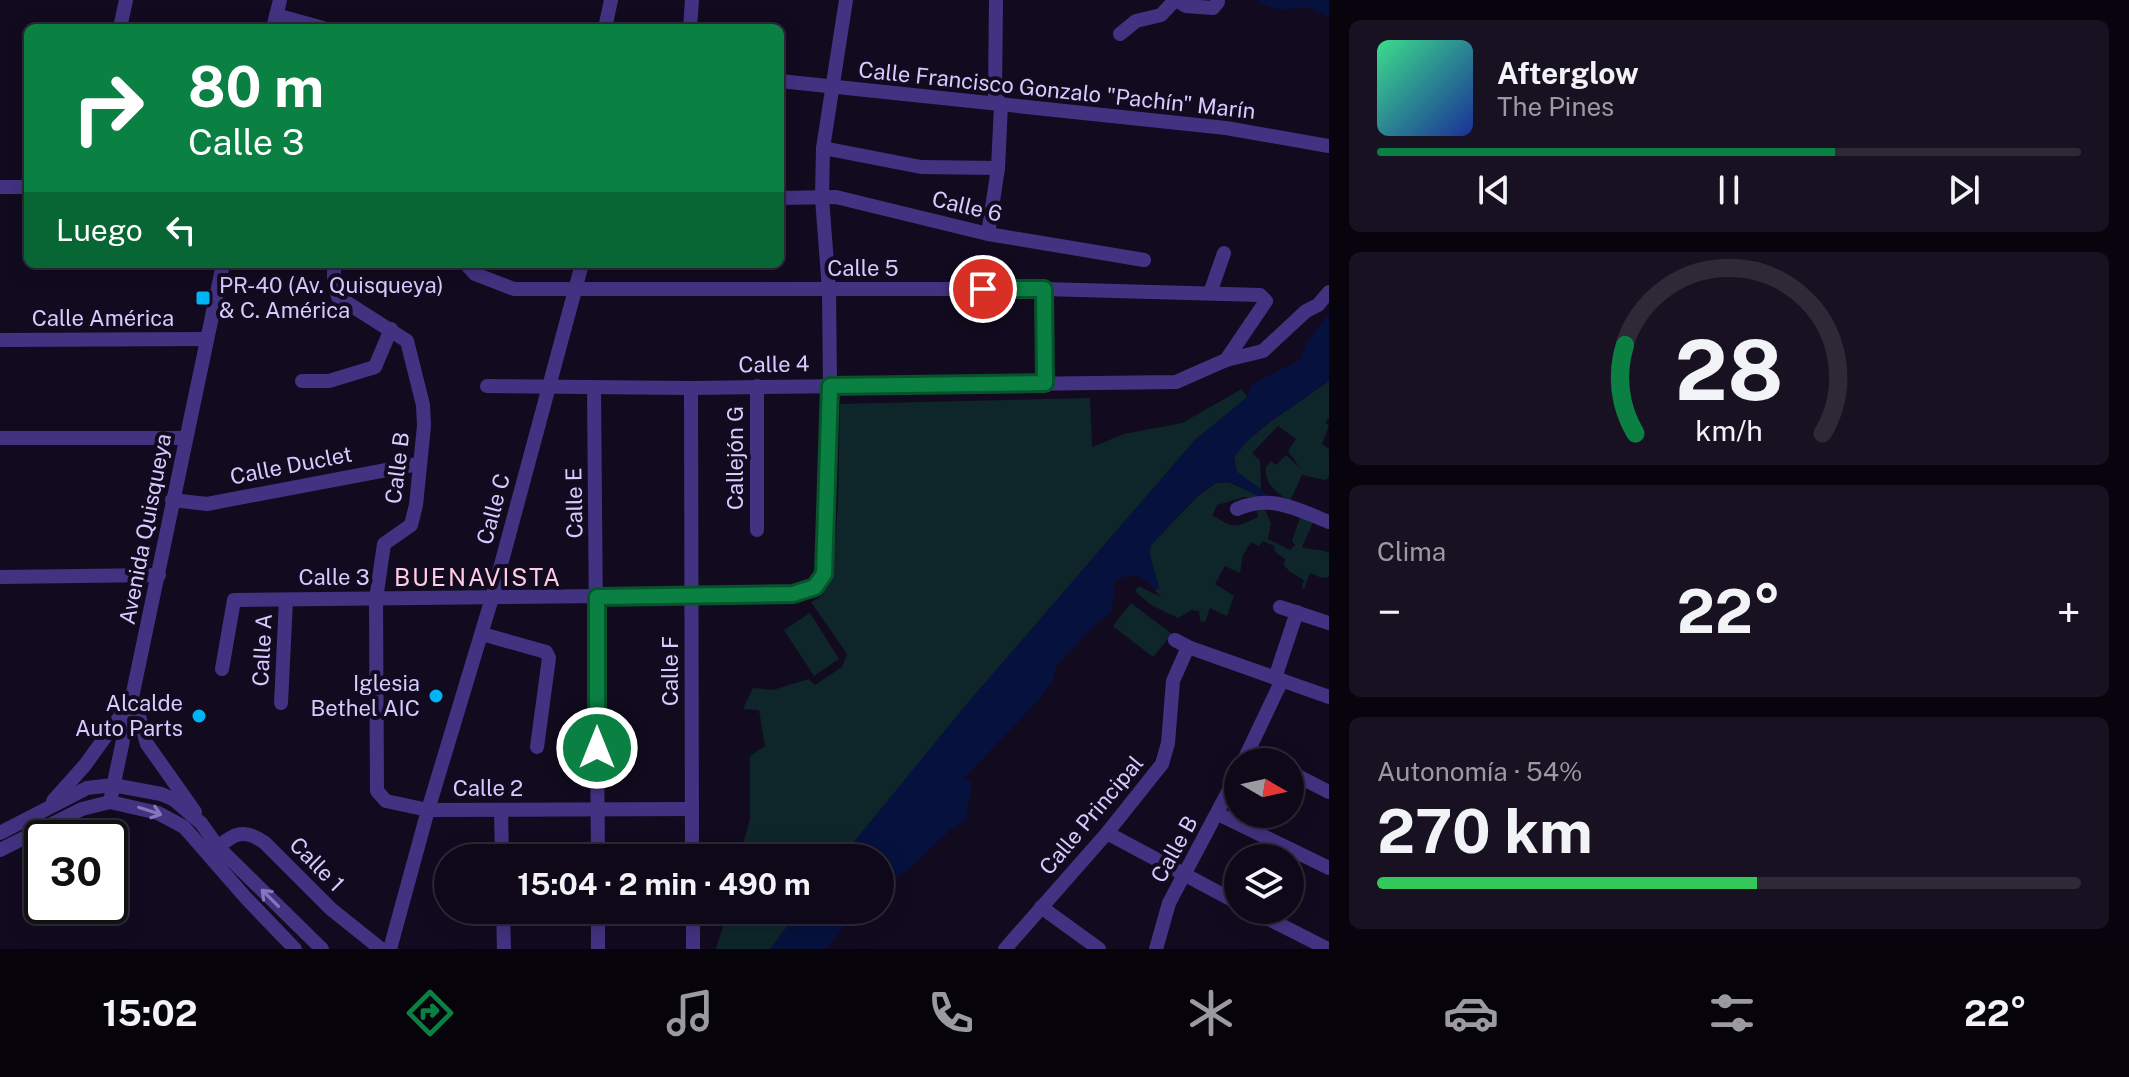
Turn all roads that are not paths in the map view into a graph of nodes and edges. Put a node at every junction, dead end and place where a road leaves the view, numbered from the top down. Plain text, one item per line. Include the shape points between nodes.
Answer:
1 (126, 0) edge
2 (280, 0) edge
3 (611, 0) edge
4 (692, 0) edge
5 (846, 0) edge
6 (996, 0) edge
7 (1176, 0) edge
8 (1218, 2) edge
9 (275, 22) edge
10 (121, 24) edge
11 (606, 24) edge
12 (690, 24) edge
13 (1120, 34) dead end
14 (784, 82) edge
15 (833, 88) junction
16 (1001, 105) junction
17 (1329, 146) edge
18 (823, 148) junction
19 (998, 168) junction
20 (0, 187) edge
21 (24, 187) edge
22 (784, 198) edge
23 (822, 198) junction
24 (988, 234) junction
25 (1224, 253) dead end
26 (1144, 260) dead end
27 (222, 268) edge
28 (334, 268) edge
29 (470, 268) edge
30 (581, 268) edge
31 (1044, 289) junction
32 (829, 290) junction
33 (575, 291) junction
34 (1329, 292) edge
35 (1210, 293) junction
36 (391, 329) junction
37 (206, 339) junction
38 (0, 340) edge
39 (1226, 360) junction
40 (302, 381) dead end
41 (1045, 383) junction
42 (487, 386) dead end
43 (757, 386) junction
44 (830, 386) junction
45 (548, 388) junction
46 (594, 388) junction
47 (691, 388) junction
48 (0, 438) edge
49 (186, 438) junction
50 (418, 464) junction
51 (172, 500) junction
52 (1237, 509) dead end
53 (1329, 522) edge
54 (757, 530) dead end
55 (159, 575) junction
56 (0, 577) edge
57 (692, 595) junction
58 (597, 597) junction
59 (492, 598) junction
60 (376, 599) junction
61 (286, 600) junction
62 (1280, 607) dead end
63 (1297, 612) junction
64 (1329, 623) edge
65 (482, 634) junction
66 (222, 669) dead end
67 (1278, 679) junction
68 (134, 697) junction
69 (1329, 697) edge
70 (281, 703) dead end
71 (537, 747) dead end
72 (1249, 748) edge
73 (1304, 779) edge
74 (113, 785) junction
75 (1329, 792) edge
76 (110, 802) junction
77 (1224, 802) edge
78 (47, 808) junction
79 (598, 808) junction
80 (692, 809) junction
81 (428, 810) junction
82 (501, 810) junction
83 (1218, 814) junction
84 (201, 823) junction
85 (0, 833) edge
86 (1107, 833) junction
87 (502, 844) edge
88 (598, 844) edge
89 (692, 844) edge
90 (0, 850) edge
91 (214, 850) junction
92 (1329, 868) edge
93 (1185, 876) junction
94 (1224, 896) edge
95 (1041, 907) junction
96 (503, 924) edge
97 (598, 924) edge
98 (693, 924) edge
99 (1279, 924) edge
100 (295, 949) edge
101 (322, 949) edge
102 (381, 949) edge
103 (390, 949) edge
104 (504, 949) edge
105 (598, 949) edge
106 (693, 949) edge
107 (1005, 949) edge
108 (1099, 949) edge
109 (1156, 949) edge
110 (1328, 949) edge

1 - 10 street
2 - 9 street
3 - 11 street
4 - 12 street
5 - 15 street
6 - 16 street via 995,95
7 - 8 street via 1213,8
7 - 13 street via 1161,15 1136,21
14 - 15 street, Calle Francisco Gonzalo "Pachín" Marín
15 - 16 street, Calle Francisco Gonzalo "Pachín" Marín
15 - 18 street
16 - 17 street, Calle Francisco Gonzalo "Pachín" Marín via 1226,128
16 - 19 street
18 - 19 street via 921,167
18 - 23 street
19 - 24 street
20 - 21 street
22 - 23 street, Calle 6
23 - 24 street, Calle 6
23 - 32 street
24 - 26 street, Calle 6
25 - 35 street
27 - 37 street, Avenida Quisqueya
28 - 36 street, Calle B via 338,297
29 - 33 street, Calle 5 via 514,289
30 - 33 street, Calle C
31 - 32 street, Calle 5
31 - 35 street, Calle 5
31 - 41 street
32 - 33 street, Calle 5
32 - 44 street
33 - 45 street, Calle C
34 - 39 street, Calle 4 via 1263,351
35 - 39 street, Calle 5 via 1260,295 1266,301
36 - 40 street via 375,367 329,381
36 - 50 street, Calle B via 407,341 423,405
37 - 38 street, Calle América
37 - 49 street, Avenida Quisqueya
39 - 41 street, Calle 4 via 1176,382
41 - 44 street, Calle 4
42 - 45 street, Calle 4
43 - 44 street, Calle 4
43 - 47 street, Calle 4
43 - 54 street, Callejón G
44 - 57 street, Calle 3 via 824,574 815,587 793,594
45 - 46 street, Calle 4
45 - 59 street, Calle C
46 - 47 street, Calle 4
46 - 58 street, Calle E
47 - 57 street, Calle F
48 - 49 street
49 - 51 street, Avenida Quisqueya
50 - 51 street, Calle Duclet via 207,504
50 - 60 street, Calle B via 411,525 384,544
51 - 55 street, Avenida Quisqueya
52 - 53 street via 1255,502 1280,503
55 - 56 street
55 - 68 street, Avenida Quisqueya
57 - 58 street, Calle 3
57 - 80 street, Calle F
58 - 59 street, Calle 3
58 - 79 street, Calle E
59 - 60 street, Calle 3
59 - 65 street, Calle C
60 - 61 street, Calle 3
60 - 81 street, Calle B via 377,791 386,801
61 - 66 street, Calle 3 via 234,600
61 - 70 street, Calle A
62 - 63 street
63 - 64 street
63 - 67 street
65 - 71 street via 546,652 549,658
65 - 81 street, Calle C
67 - 69 street
67 - 72 street
67 - 86 street, Calle Principal via 1182,644 1162,764
68 - 74 street, Avenida Quisqueya
68 - 78 street
68 - 84 street via 147,744
73 - 75 street
74 - 76 street, Avenida Quisqueya
74 - 78 street via 87,788
74 - 84 street via 173,799
76 - 90 street via 82,809
76 -> 91 street via 158,813
77 - 83 street, Calle B
78 - 85 street
79 - 80 street, Calle 2
79 - 82 street, Calle 2
79 - 88 street, Calle E
80 - 89 street, Calle F
81 - 82 street, Calle 2
81 - 103 street, Calle C
82 - 87 street
83 - 92 street
83 - 93 street, Calle B
84 - 91 street
86 - 93 street
86 - 95 street, Calle Principal
91 - 100 street via 246,898
101 -> 91 street
91 - 102 street, Calle 1 via 242,832 253,834
93 - 94 street
93 - 109 street, Calle B via 1169,903
95 - 107 street, Calle Principal
95 - 108 street
96 - 104 street
97 - 105 street
98 - 106 street
99 - 110 street

